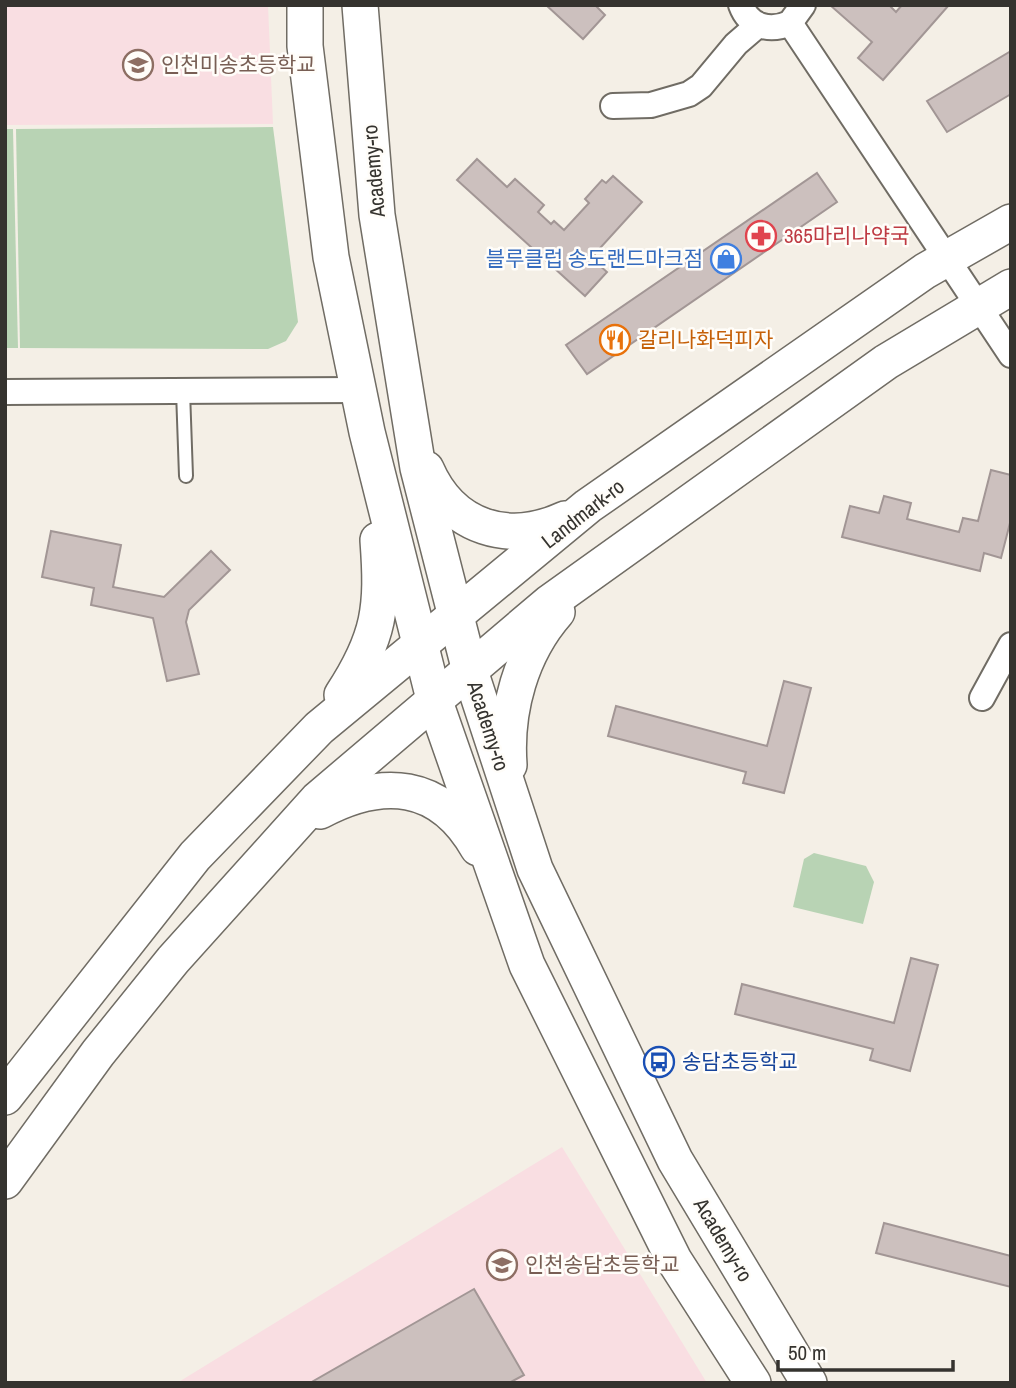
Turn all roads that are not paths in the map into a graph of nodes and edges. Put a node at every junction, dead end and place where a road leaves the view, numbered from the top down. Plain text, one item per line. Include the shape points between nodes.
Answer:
1 (304, 5) edge
2 (360, 5) edge
3 (741, 5) edge
4 (797, 14) edge
5 (758, 25) junction
6 (613, 106) dead end
7 (1011, 222) edge
8 (948, 258) junction
9 (1011, 288) edge
10 (978, 306) junction
11 (1011, 355) edge
12 (358, 390) junction
13 (183, 391) junction
14 (5, 392) edge
15 (411, 425) junction
16 (367, 432) junction
17 (186, 476) dead end
18 (595, 501) junction
19 (618, 554) junction
20 (455, 617) junction
21 (419, 642) junction
22 (1011, 645) edge
23 (470, 671) junction
24 (982, 698) dead end
25 (434, 699) junction
26 (319, 728) junction
27 (516, 810) junction
28 (285, 835) junction
29 (506, 904) junction
30 (5, 1097) edge
31 (5, 1181) edge
32 (753, 1383) edge
33 (809, 1383) edge

1 - 12 main road, Academy-ro via 331,257
2 - 15 main road, Academy-ro via 377,215
3 - 5 street
4 - 5 street via 779,28
4 - 8 street
5 - 6 street via 689,94 651,105
7 - 8 main road, Landmark-ro
8 - 10 street
8 - 18 main road, Landmark-ro
9 - 10 main road
10 - 11 street
10 - 19 main road via 886,362
12 - 13 street
12 - 16 main road, Academy-ro
13 - 14 street
13 - 17 lane
15 - 18 main road via 420,456 438,490 474,523 488,529 520,532 551,526
15 - 20 main road, Academy-ro
16 - 21 main road, Academy-ro
16 - 26 main road via 379,554 379,612 361,665
18 - 20 main road, Landmark-ro
19 - 23 main road via 549,603
19 - 27 main road via 550,620 524,665 508,742
20 - 21 main road, Landmark-ro
20 - 23 main road, Academy-ro
21 - 25 main road, Academy-ro
21 - 26 main road, Landmark-ro
22 - 24 street
23 - 25 main road
23 - 27 main road, Academy-ro
25 - 28 main road via 318,799
25 - 29 main road, Academy-ro
26 - 30 main road, Landmark-ro via 195,856
27 - 33 main road, Academy-ro via 535,869 675,1160
28 - 29 main road via 321,810 358,794 393,789 420,794 445,809 466,830
28 - 31 main road via 98,1053
29 - 32 main road, Academy-ro via 527,965 674,1260

